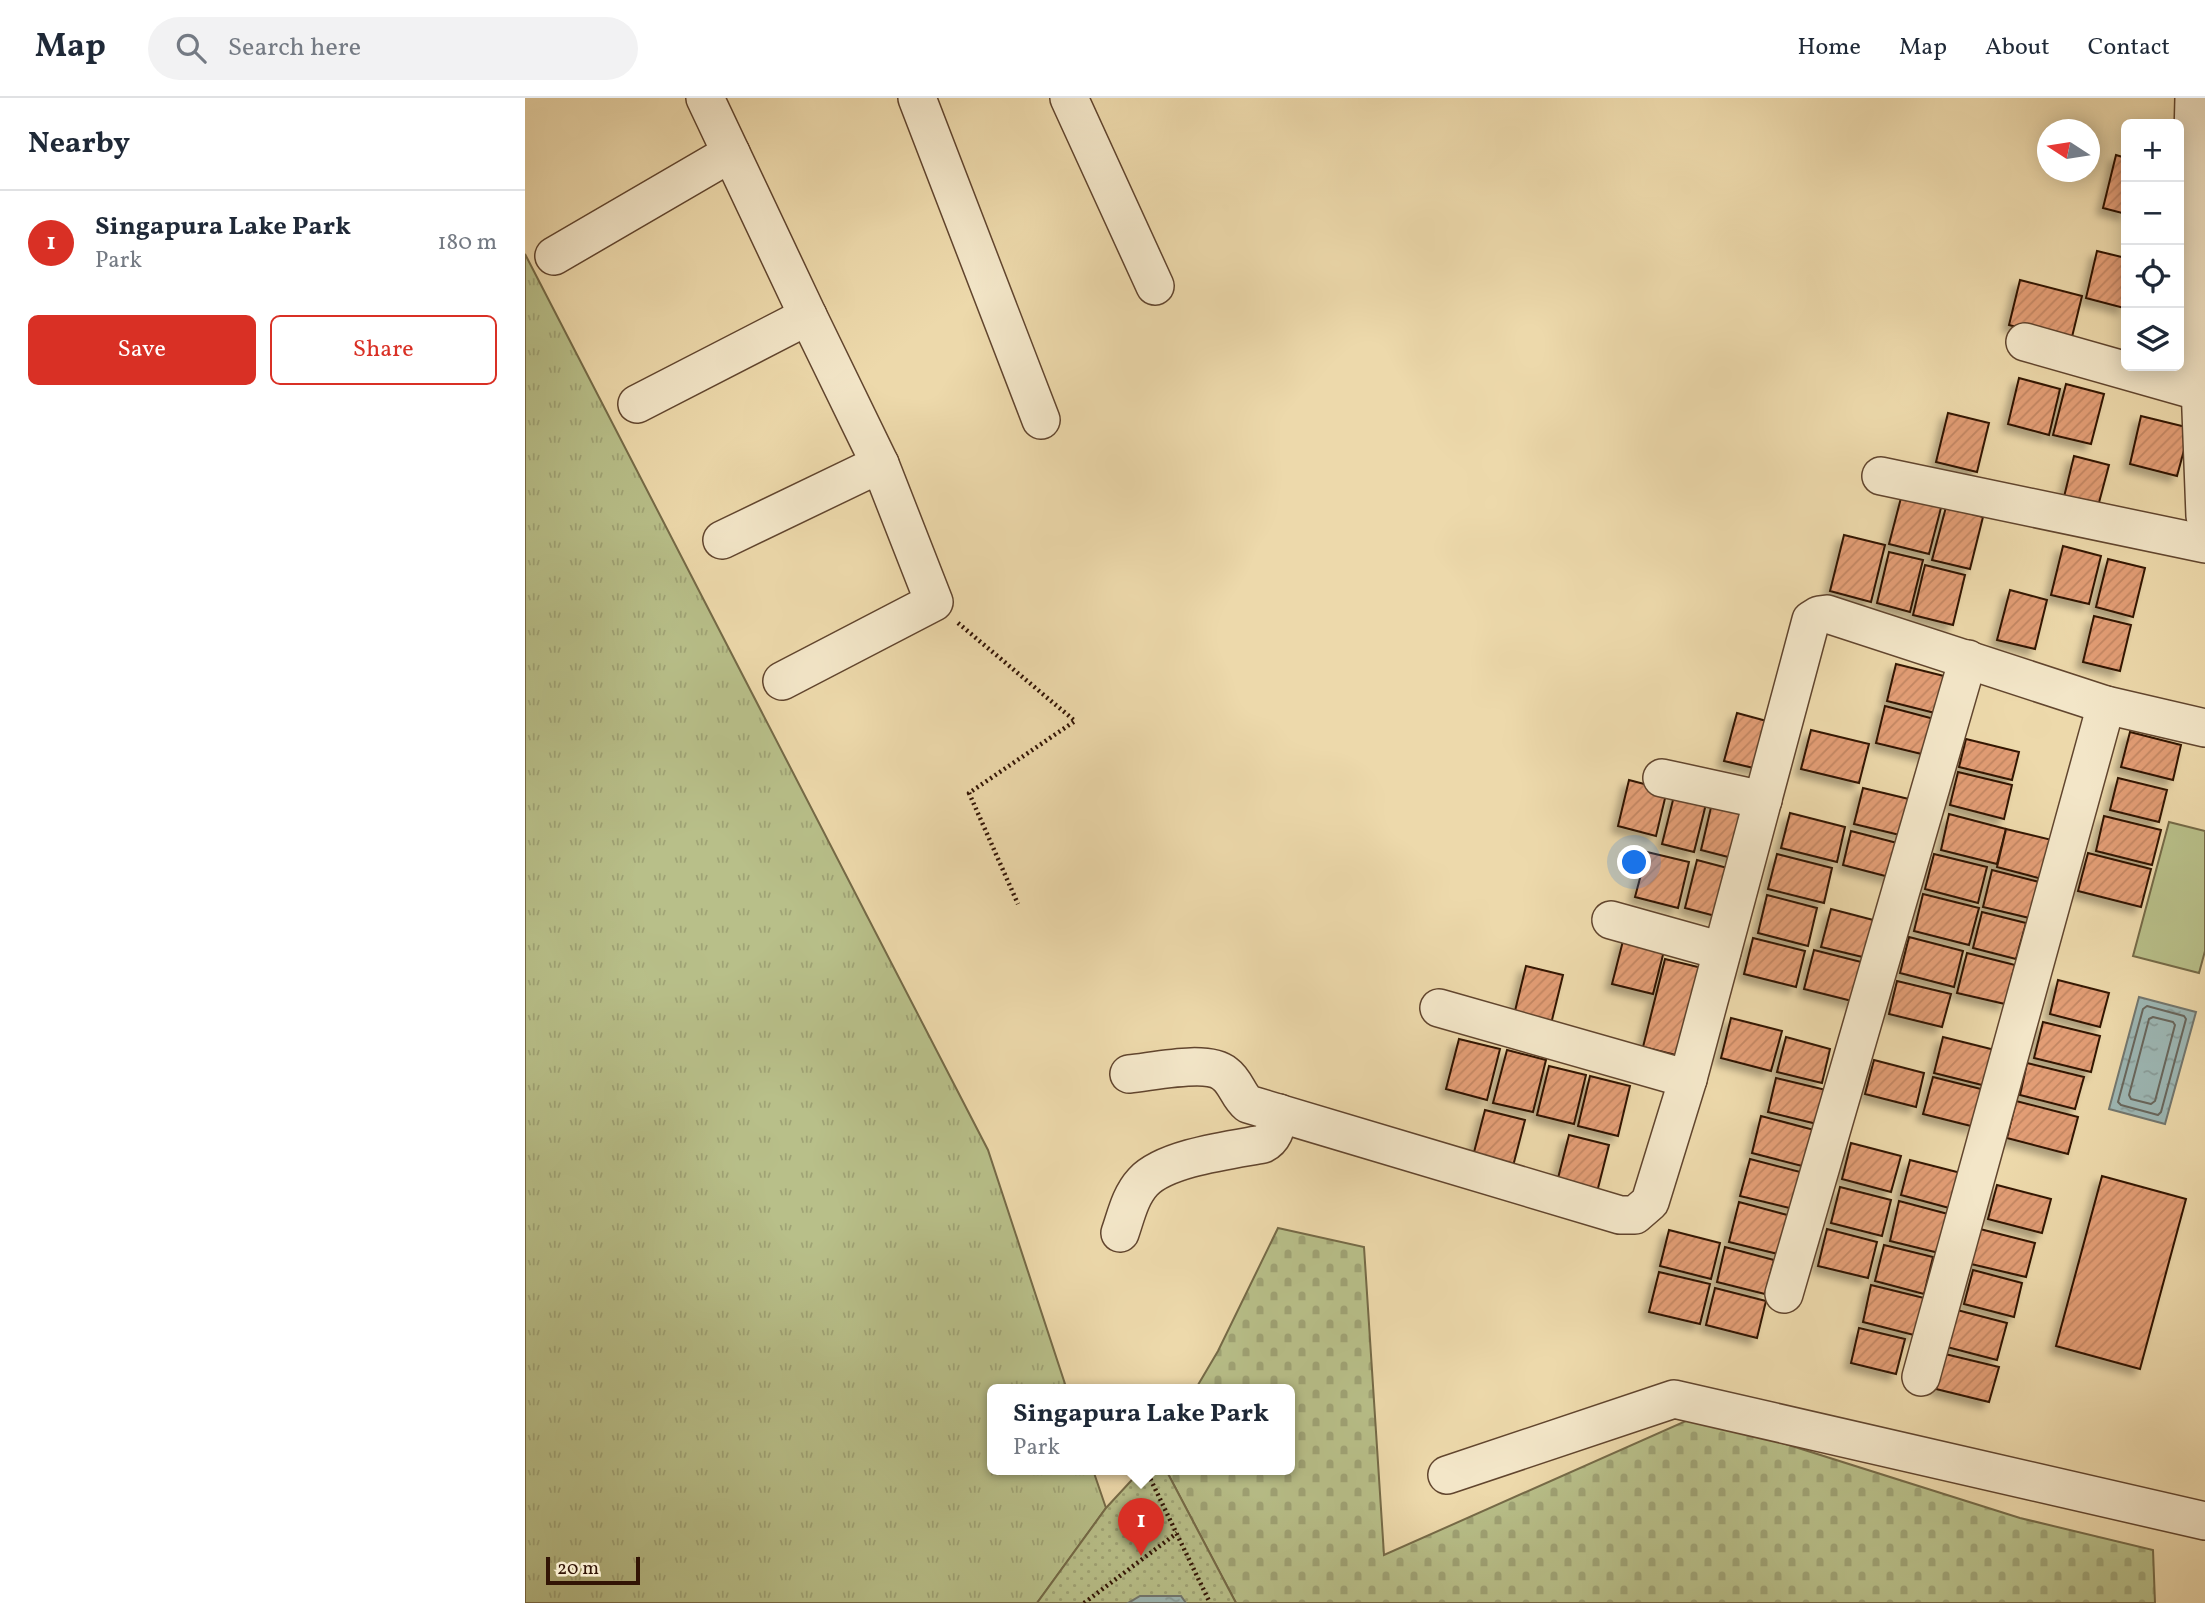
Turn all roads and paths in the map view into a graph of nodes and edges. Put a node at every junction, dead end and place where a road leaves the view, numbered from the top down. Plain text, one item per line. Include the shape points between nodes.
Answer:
1 (705, 98) edge
2 (917, 98) edge
3 (1069, 98) edge
4 (2194, 98) edge
5 (731, 153) junction
6 (2199, 175) edge
7 (554, 256) dead end
8 (1155, 286) dead end
9 (808, 316) junction
10 (2202, 326) edge
11 (2025, 342) dead end
12 (2201, 392) junction
13 (637, 404) dead end
14 (1041, 420) dead end
15 (880, 464) junction
16 (1881, 476) dead end
17 (2205, 516) edge
18 (722, 540) dead end
19 (2205, 544) edge
20 (934, 602) junction
21 (1968, 659) junction
22 (782, 681) dead end
23 (2106, 705) junction
24 (2205, 728) edge
25 (1662, 778) dead end
26 (1763, 800) junction
27 (1018, 904) dead end
28 (1611, 920) dead end
29 (1723, 951) junction
30 (1439, 1009) dead end
31 (1129, 1074) dead end
32 (1688, 1079) junction
33 (1295, 1118) junction
34 (1120, 1233) dead end
35 (1784, 1294) dead end
36 (1921, 1377) dead end
37 (1149, 1475) edge
38 (1447, 1475) dead end
39 (2205, 1521) edge
40 (1177, 1533) junction
41 (1084, 1603) edge
42 (1210, 1603) edge

1 - 5 street
2 - 14 street
3 - 8 street
4 - 6 street
5 - 7 street
5 - 9 street
6 - 10 street
9 - 13 street
9 - 15 street
10 - 12 street
11 - 12 street
12 - 17 street
15 - 18 street
15 - 20 street
16 - 19 street
20 - 22 street
20 - 27 path via 1075,721 969,793
21 - 23 street
21 - 26 street via 1827,614 1811,620
21 - 35 street
23 - 24 street
23 - 36 street
25 - 26 street
26 - 29 street
28 - 29 street
29 - 32 street
30 - 32 street
31 - 33 street via 1198,1066 1220,1069 1243,1101
32 - 33 street via 1650,1202 1635,1215 1620,1215
33 - 34 street via 1263,1144 1157,1170 1130,1202
37 - 40 path
38 - 39 street via 1674,1399
40 - 41 path
40 - 42 path

